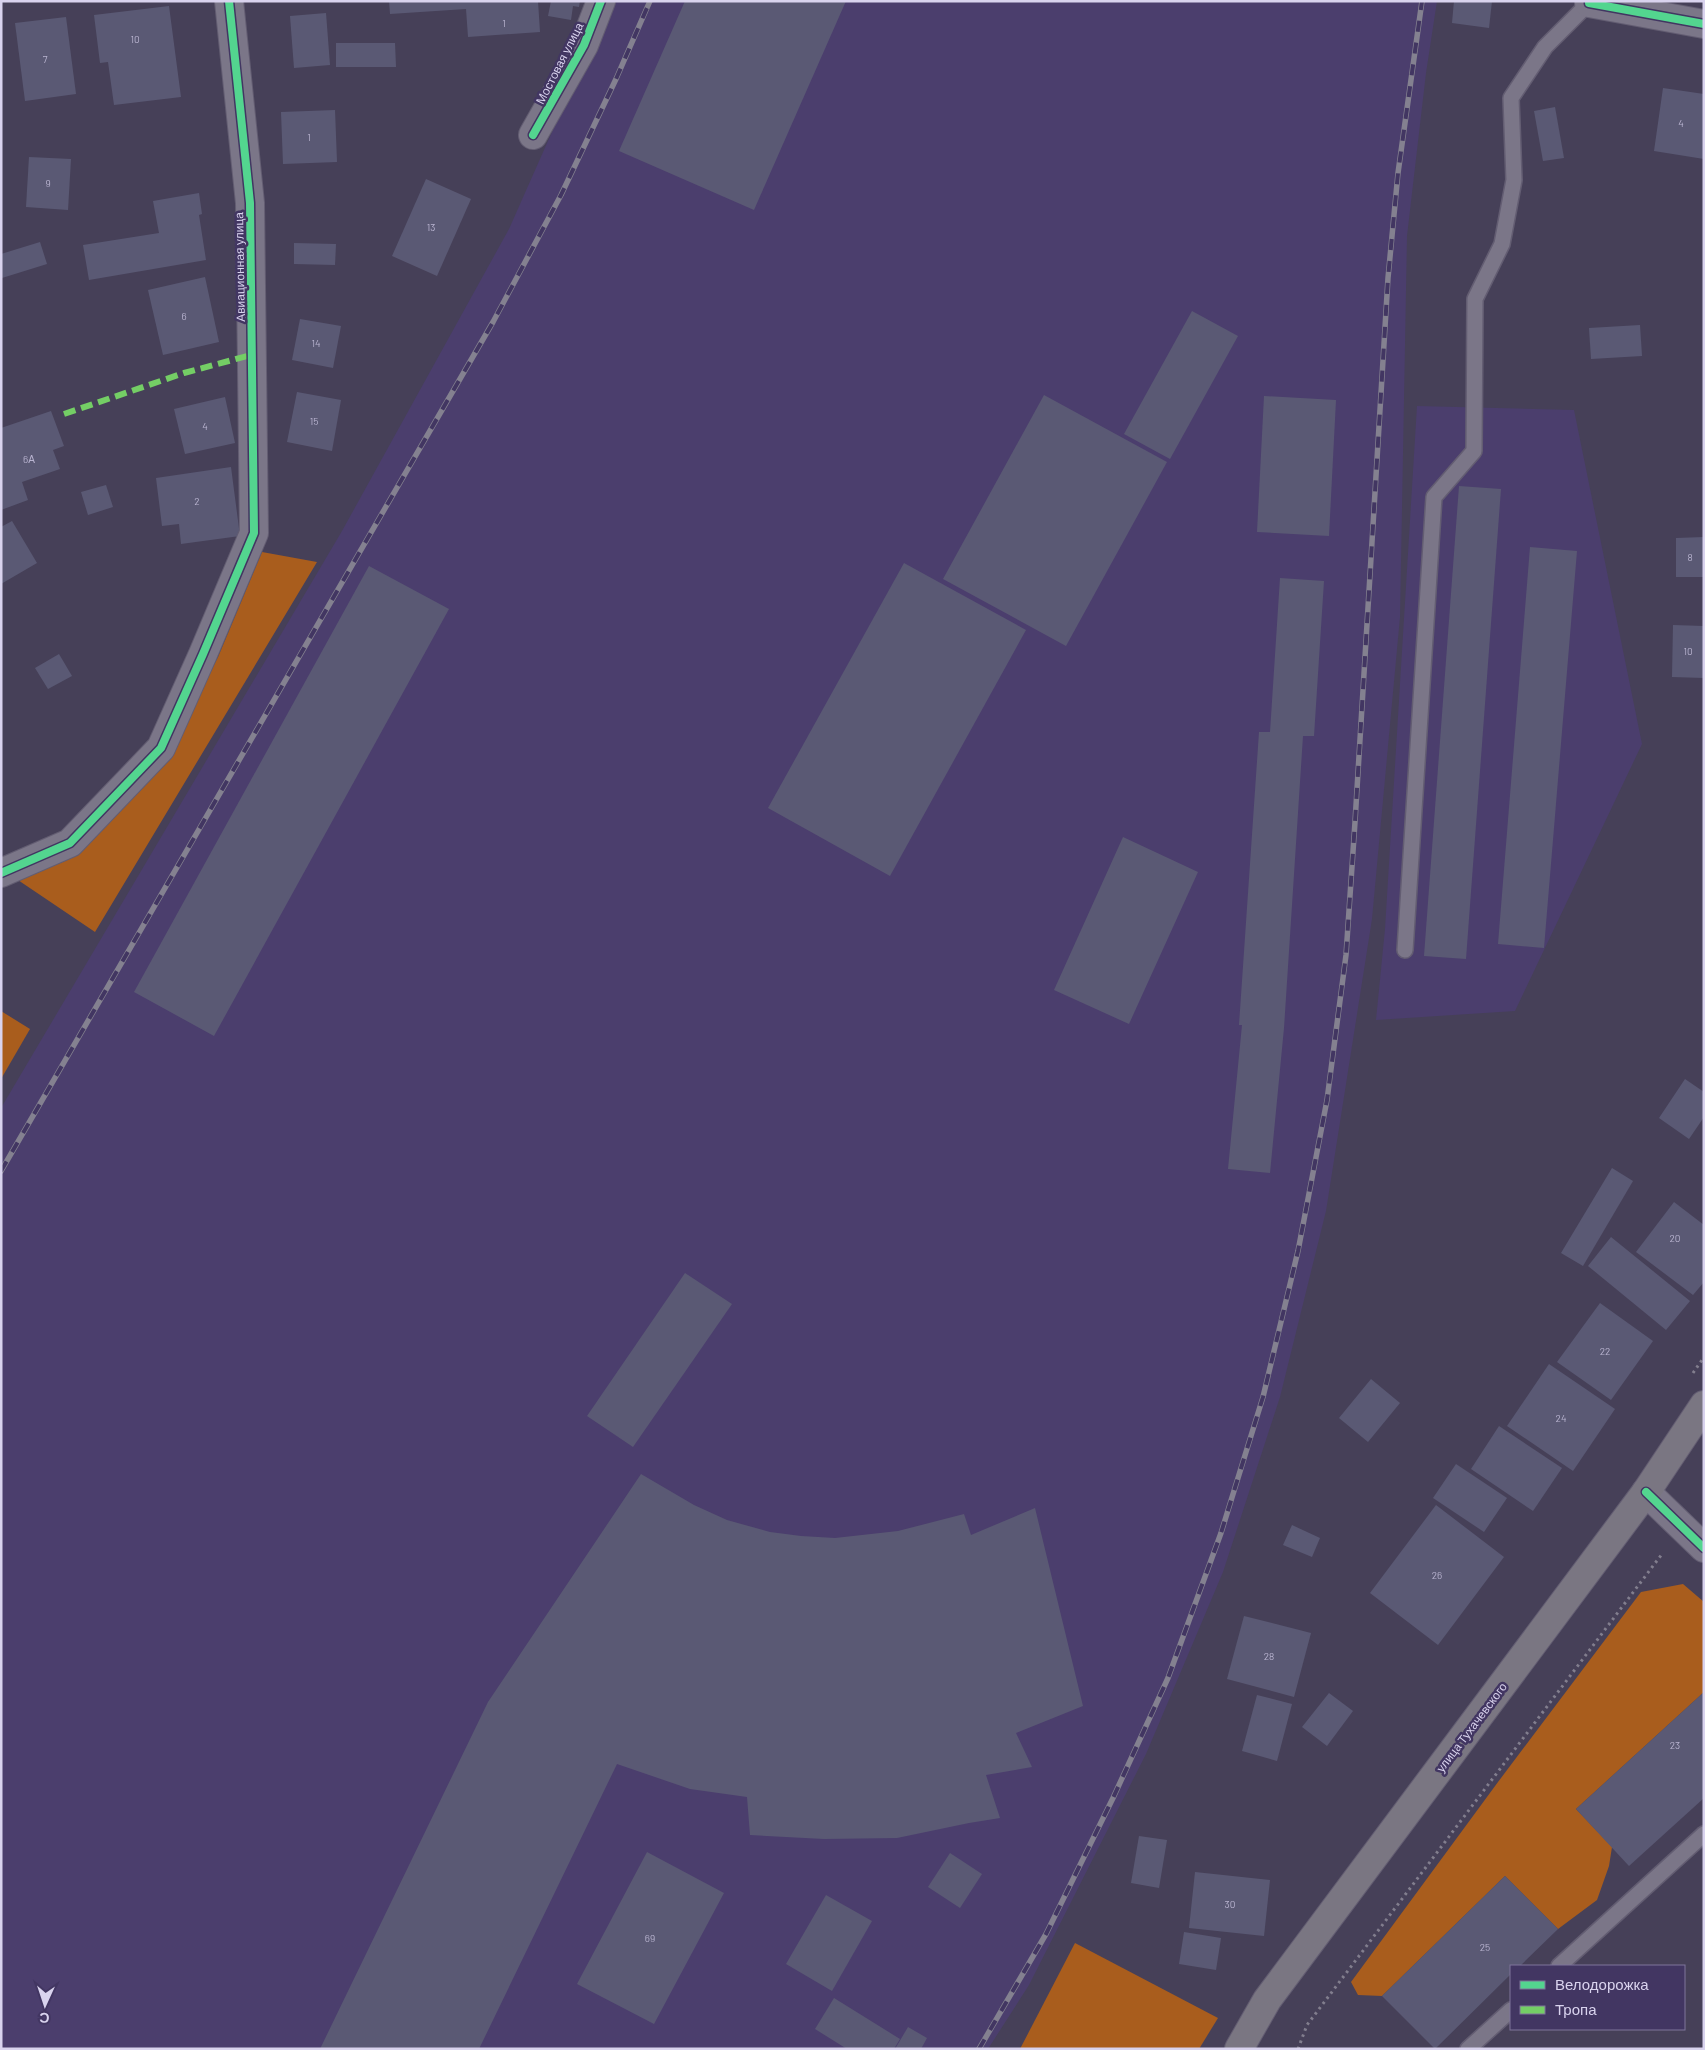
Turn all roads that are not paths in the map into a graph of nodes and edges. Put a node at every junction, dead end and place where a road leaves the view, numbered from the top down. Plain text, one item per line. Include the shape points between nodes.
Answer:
1 (229, 1) edge
2 (601, 1) edge
3 (1589, 2) edge
4 (1704, 24) edge
5 (534, 134) dead end
6 (1, 873) edge
7 (1405, 950) dead end
8 (1704, 1405) edge
9 (1646, 1492) junction
10 (1704, 1548) edge
11 (1704, 1834) edge
12 (1560, 1965) edge
13 (1510, 2011) edge
14 (1239, 2049) edge
15 (1468, 2049) edge

1 - 6 street, Авиационная улица via 250,203 254,533 161,748 70,843
2 - 5 street, Мостовая улица via 584,45
3 - 4 street
3 - 7 lane via 1545,48 1511,98 1514,180 1502,244 1475,298 1474,451 1434,496
8 - 9 main road, улица Тухачевского
9 - 10 street
9 - 14 main road, улица Тухачевского via 1268,2000
11 - 12 lane
13 - 15 lane

